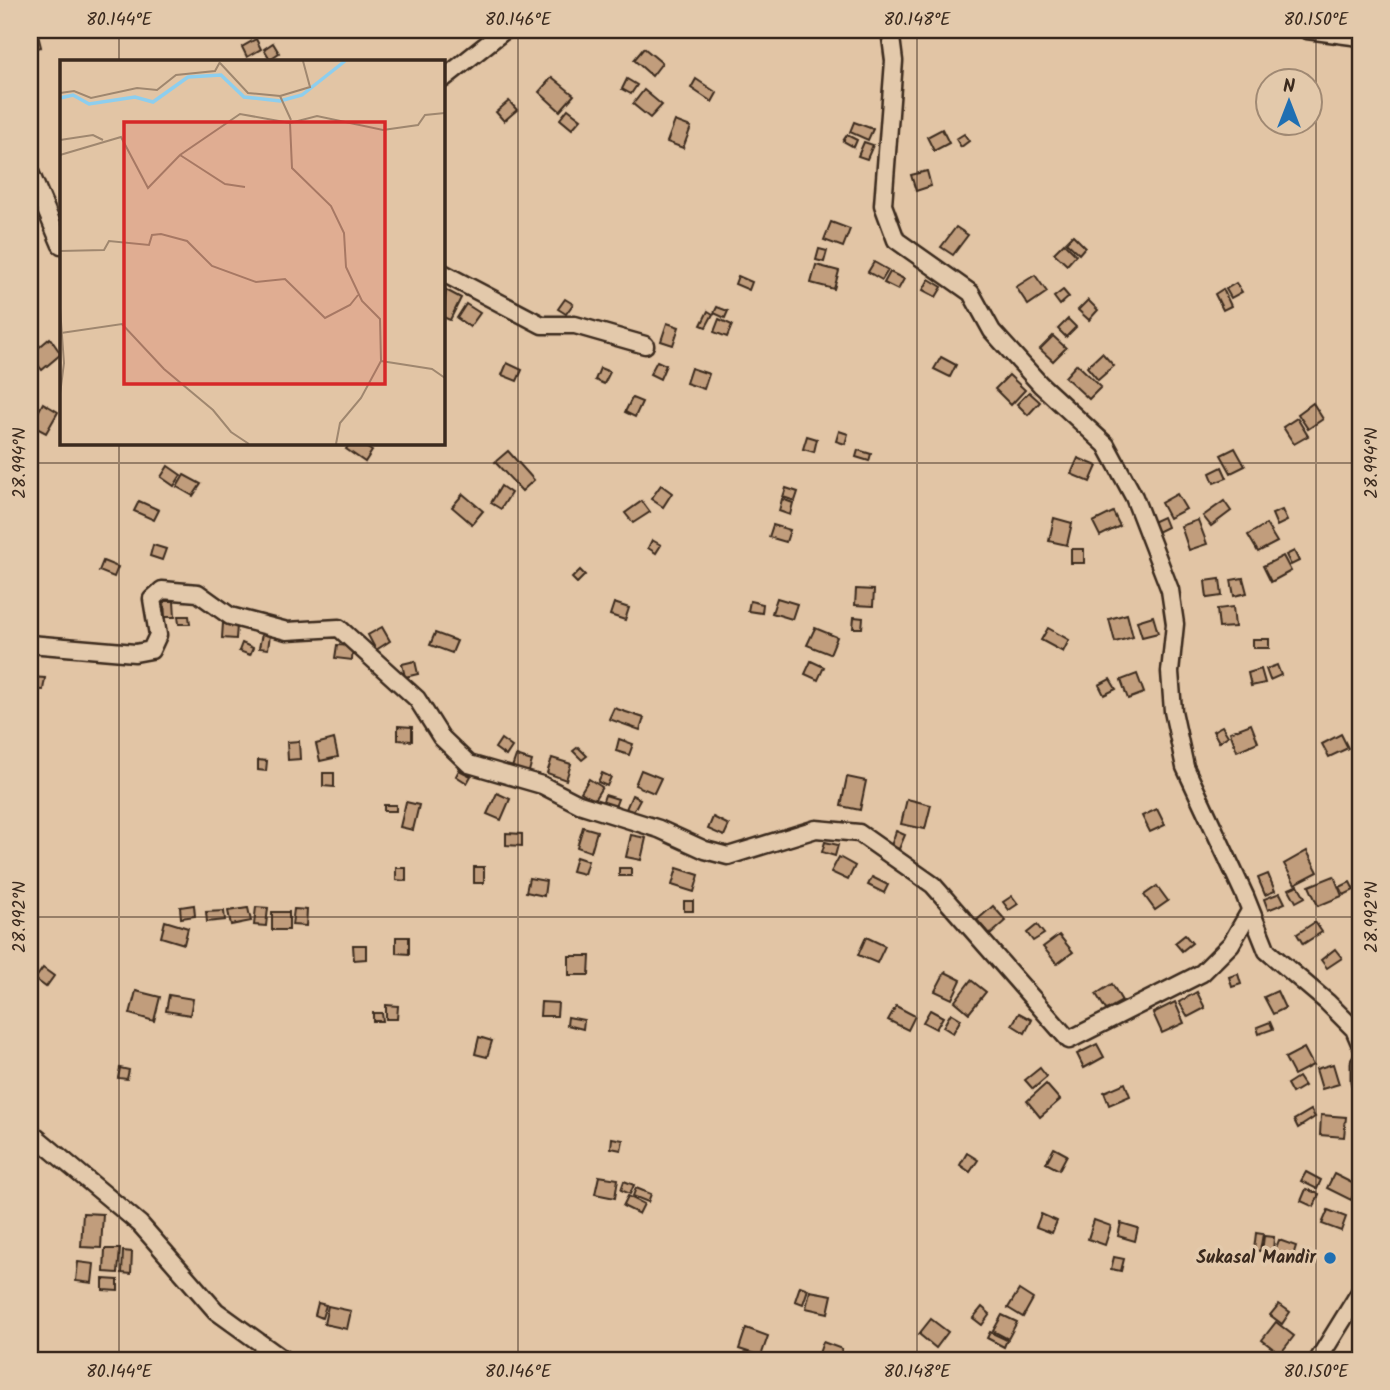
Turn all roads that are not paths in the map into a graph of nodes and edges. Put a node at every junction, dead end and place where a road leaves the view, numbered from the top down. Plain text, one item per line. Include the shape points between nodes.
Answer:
1 (505, 30) edge
2 (890, 30) edge
3 (1307, 30) edge
4 (1360, 37) edge
5 (444, 78) edge
6 (30, 172) edge
7 (60, 243) edge
8 (444, 274) edge
9 (645, 345) dead end
10 (30, 644) edge
11 (1250, 911) junction
12 (1360, 1043) edge
13 (1360, 1063) edge
14 (1360, 1081) edge
15 (30, 1132) edge
16 (1360, 1292) edge
17 (284, 1360) edge
18 (1318, 1360) edge

1 - 5 street
2 - 11 street via 894,61 883,205 896,240 971,293 992,331 1040,384 1106,445 1134,497 1170,590 1175,624 1170,672 1177,740
3 - 4 street
6 - 7 street
8 - 9 street via 542,325 575,325
10 - 11 street via 135,653 151,650 158,635 152,599 163,590 198,593 230,615 287,631 339,628 417,699 441,737 469,764 542,785 579,804 728,856 816,829 859,833 933,885 1069,1040 1202,973 1231,944
11 - 12 street via 1267,951 1327,1002 1354,1029
13 - 14 street
15 - 17 street via 139,1224 216,1311
16 - 18 street

